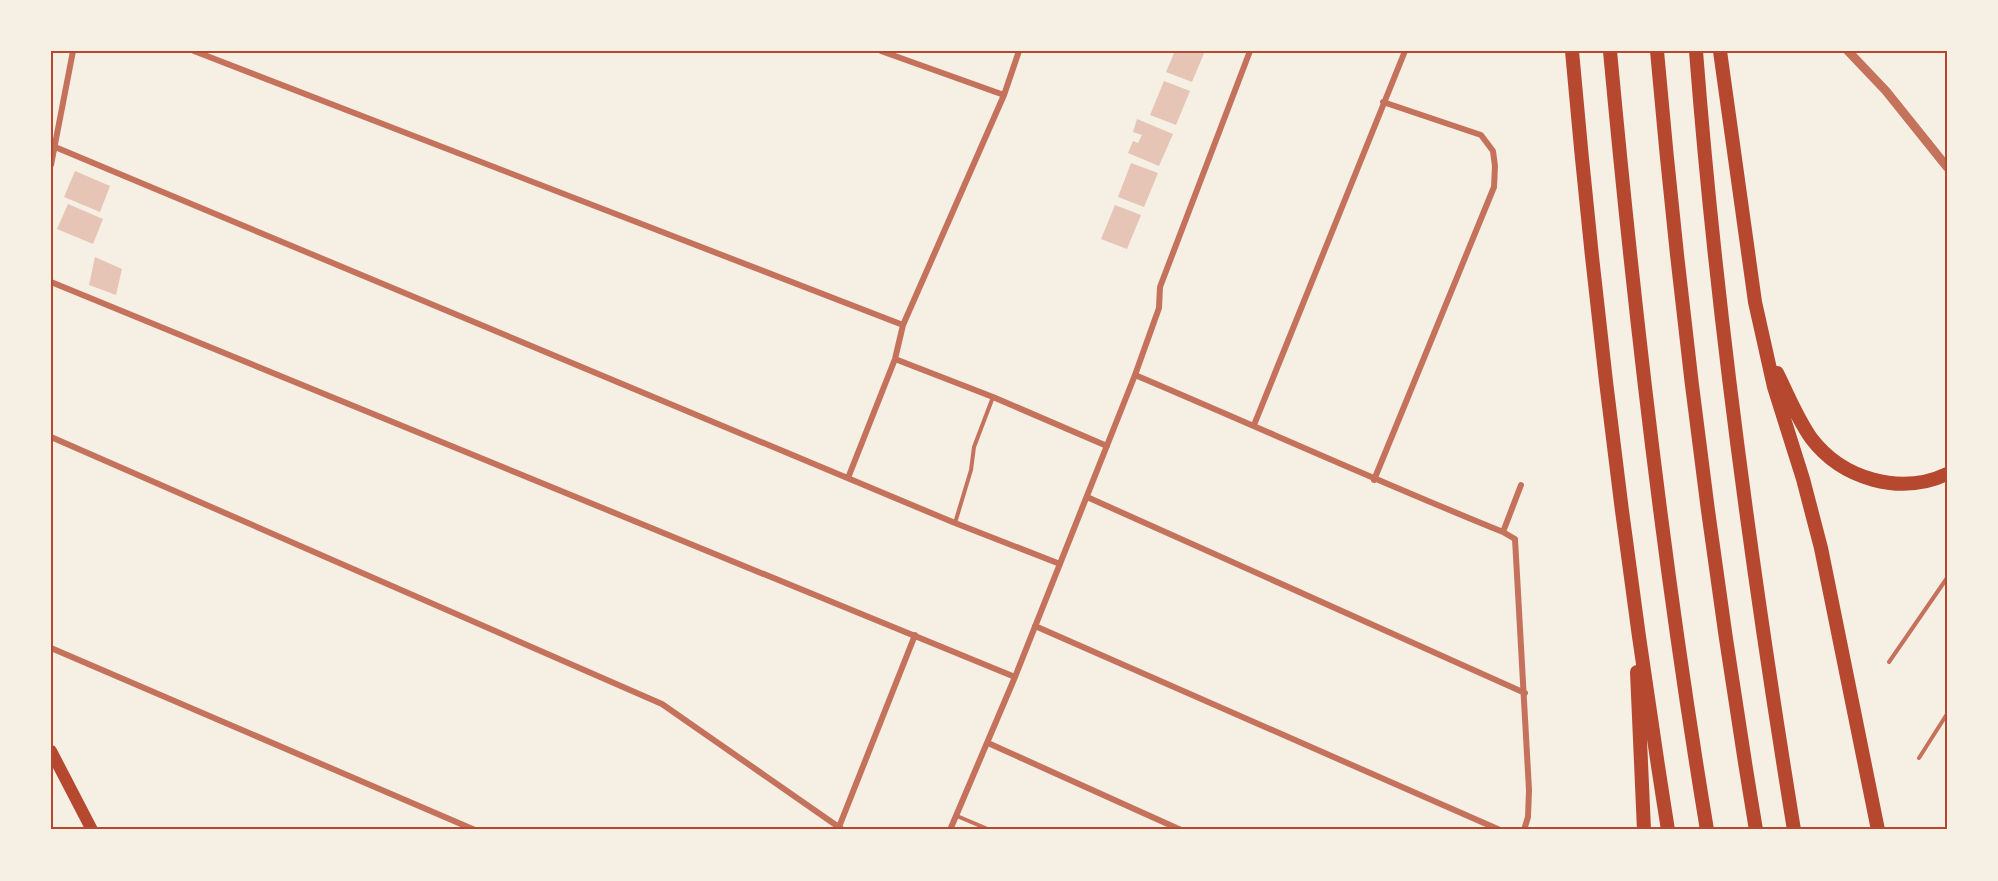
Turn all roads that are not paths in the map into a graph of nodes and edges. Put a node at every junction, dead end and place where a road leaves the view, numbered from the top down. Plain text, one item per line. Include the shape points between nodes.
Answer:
1 (74, 51) edge
2 (194, 51) edge
3 (881, 51) edge
4 (1018, 51) edge
5 (1250, 51) edge
6 (1405, 51) edge
7 (1572, 51) edge
8 (1610, 51) edge
9 (1657, 51) edge
10 (1696, 51) edge
11 (1720, 51) edge
12 (1848, 51) edge
13 (1004, 95) junction
14 (1383, 102) junction
15 (55, 147) junction
16 (51, 165) edge
17 (1947, 167) edge
18 (51, 282) edge
19 (903, 325) junction
20 (1766, 353) junction
21 (895, 359) junction
22 (1135, 375) junction
23 (993, 397) junction
24 (1254, 425) junction
25 (51, 437) edge
26 (1107, 446) junction
27 (1947, 474) edge
28 (848, 478) junction
29 (1374, 480) junction
30 (1521, 485) dead end
31 (1087, 497) junction
32 (955, 523) junction
33 (1503, 532) junction
34 (1060, 564) junction
35 (1947, 578) edge
36 (1634, 595) junction
37 (1035, 626) junction
38 (915, 635) junction
39 (51, 648) edge
40 (1889, 662) dead end
41 (1015, 677) junction
42 (1525, 693) junction
43 (1947, 714) edge
44 (988, 743) junction
45 (51, 751) edge
46 (1919, 758) dead end
47 (957, 816) junction
48 (841, 828) edge
49 (92, 830) edge
50 (475, 830) edge
51 (950, 830) edge
52 (990, 830) edge
53 (1181, 830) edge
54 (1500, 830) edge
55 (1524, 830) edge
56 (1644, 830) edge
57 (1668, 830) edge
58 (1707, 830) edge
59 (1756, 830) edge
60 (1794, 830) edge
61 (1878, 830) edge

1 - 15 street
2 - 19 street
3 - 13 street
4 - 13 street
5 - 22 street via 1160,287 1159,308
6 - 14 street
7 - 36 highway via 1597,305
8 - 58 highway via 1634,295
9 - 59 highway via 1709,524
10 - 60 highway via 1716,273 1768,666
11 - 20 highway via 1755,302
12 - 17 street
13 - 19 street
14 - 24 street
14 - 29 street via 1481,135 1496,166 1494,187
15 - 16 street
15 - 28 street
18 - 38 street
19 - 21 street
20 - 27 highway via 1810,436 1844,468 1867,479 1892,484 1924,482
20 - 61 highway via 1821,548
21 - 23 street
21 - 28 street
22 - 24 street
22 - 26 street
23 - 26 street
23 - 32 lane via 974,447
24 - 29 street
25 - 48 street via 662,704
26 - 31 street
28 - 32 street
29 - 33 street
30 - 33 street
31 - 34 street
31 - 42 street
32 - 34 street
33 - 42 street via 1515,539
34 - 37 street
35 - 40 lane
36 - 56 highway
36 - 57 highway
37 - 41 street
37 - 54 street
38 - 41 street
38 - 48 street
39 - 50 street
41 - 44 street
42 - 55 street via 1529,790
43 - 46 lane
44 - 47 street
44 - 53 street
45 - 49 main road
47 - 51 street
47 - 52 lane

